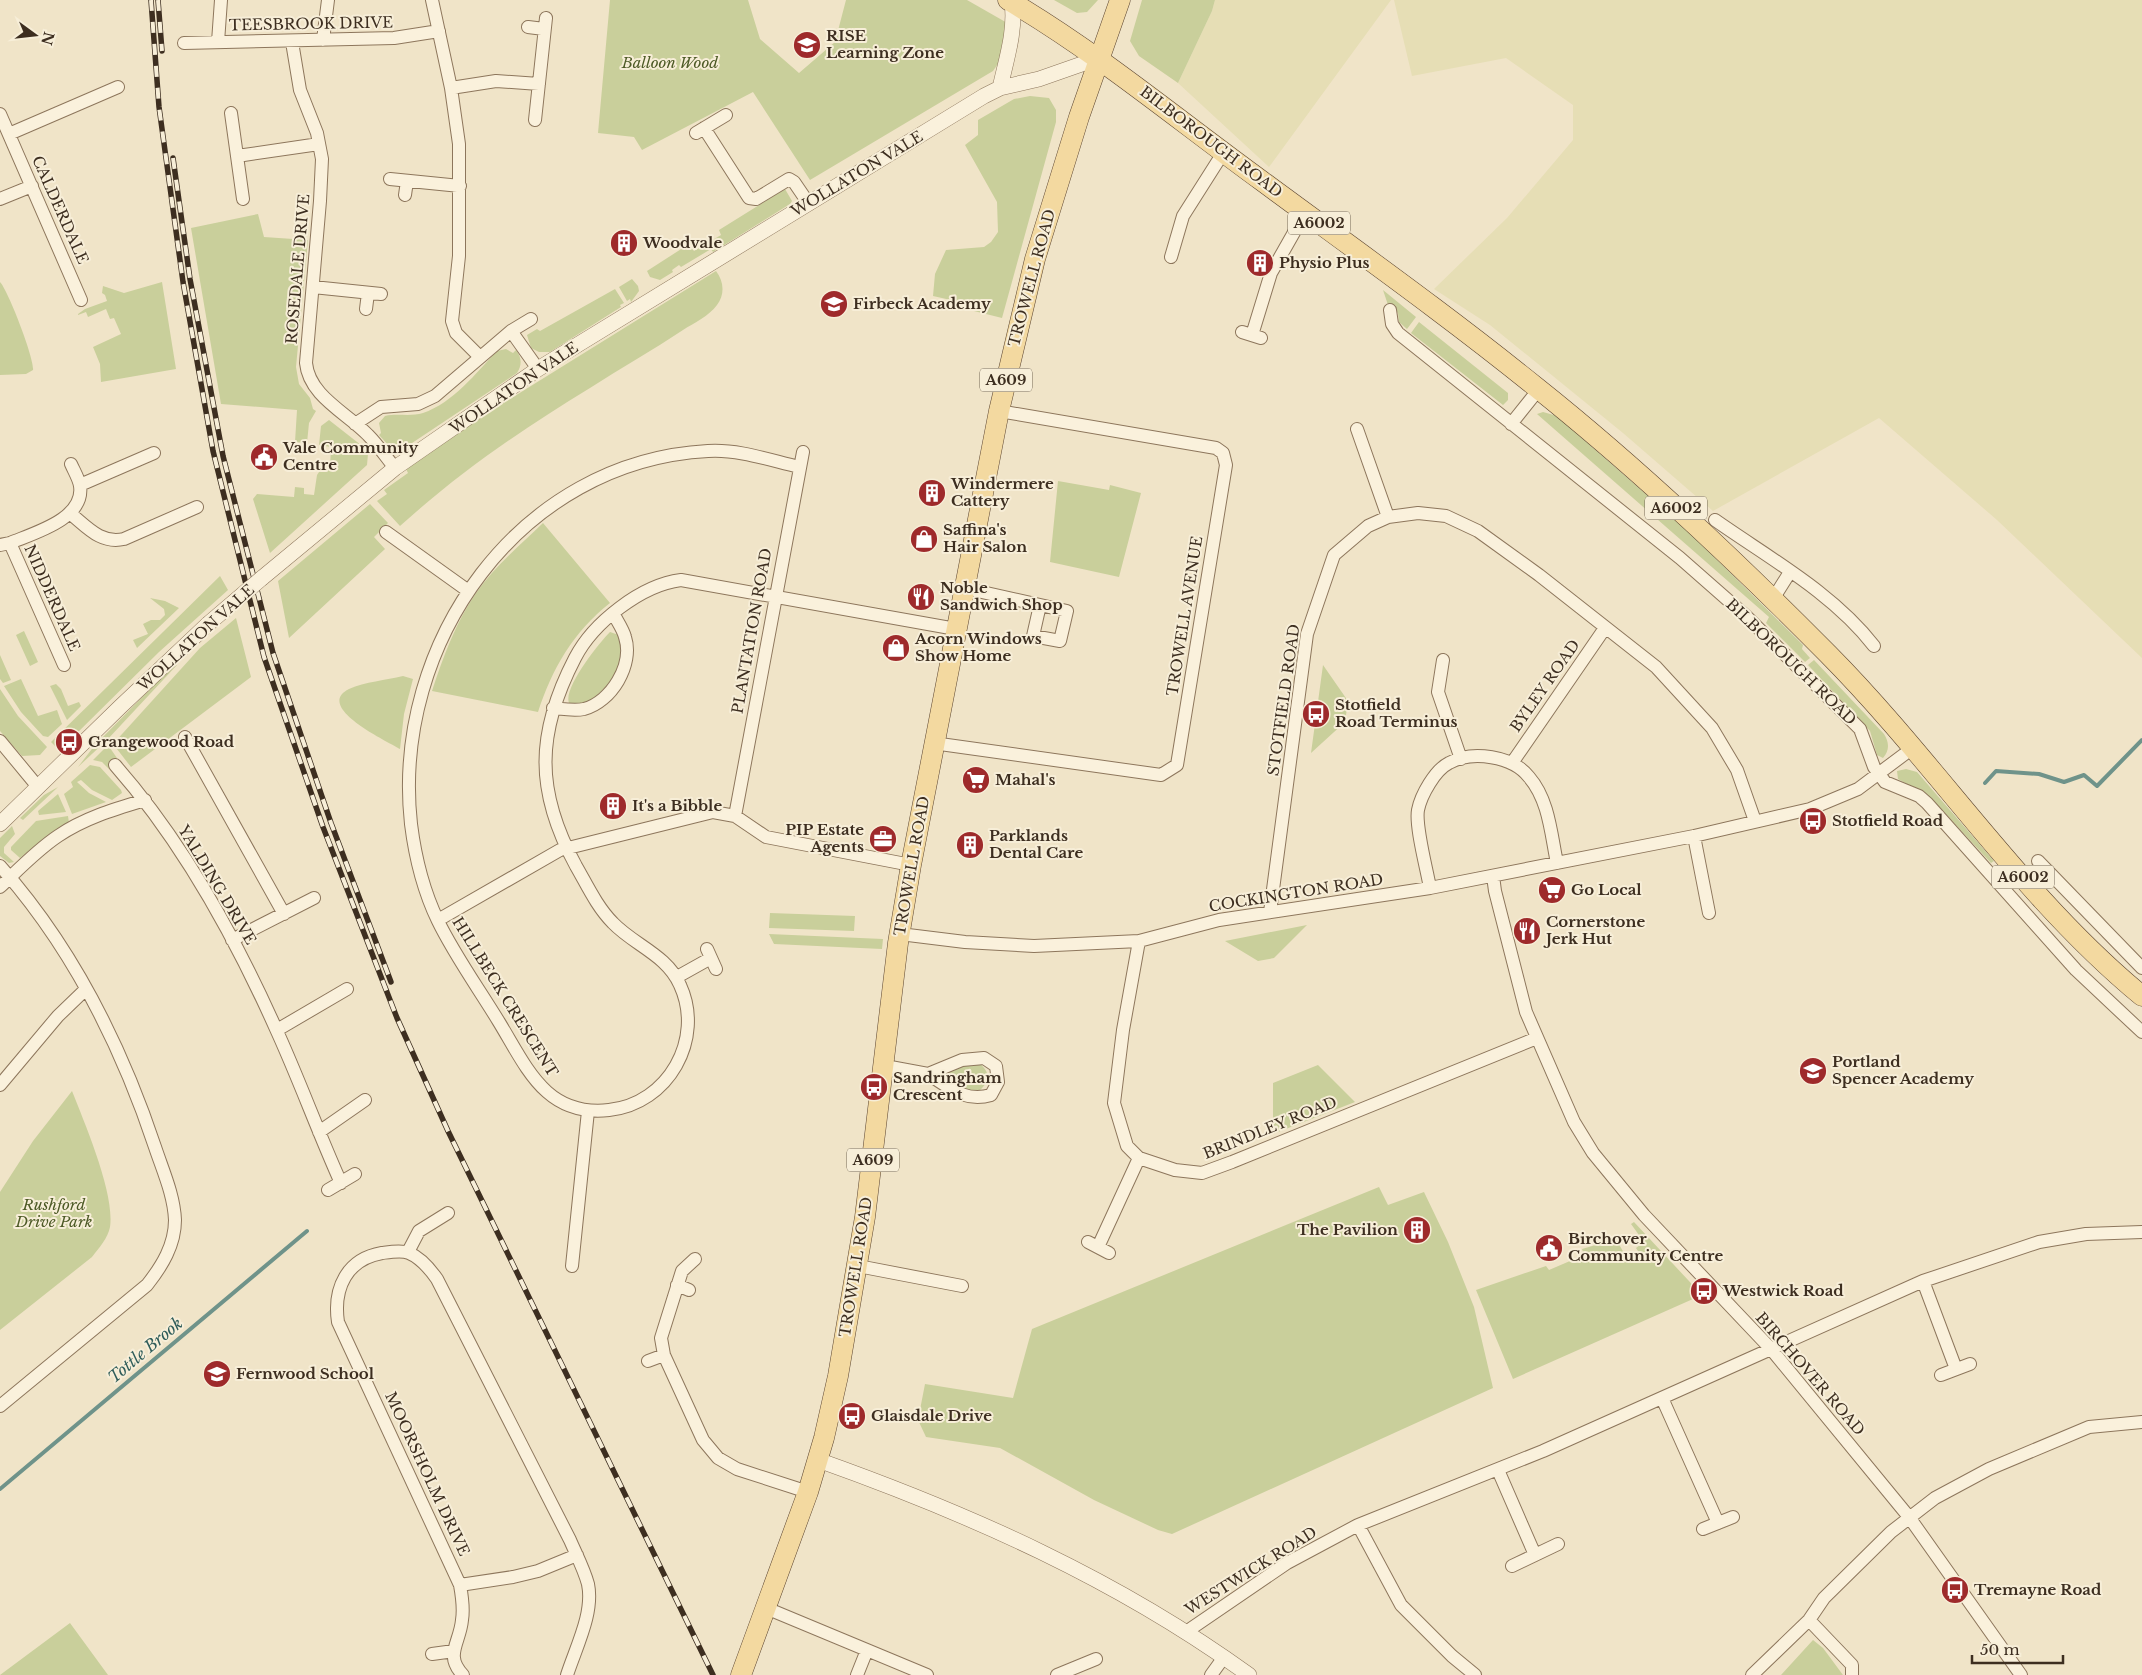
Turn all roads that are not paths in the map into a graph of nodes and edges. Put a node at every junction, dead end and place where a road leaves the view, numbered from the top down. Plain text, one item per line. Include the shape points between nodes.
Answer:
1 (221, 0) edge
2 (328, 0) edge
3 (432, 0) edge
4 (1120, 0) edge
5 (1010, 1) edge
6 (528, 27) dead end
7 (439, 32) junction
8 (323, 40) junction
9 (218, 42) junction
10 (292, 42) junction
11 (184, 43) dead end
12 (1099, 58) junction
13 (539, 84) junction
14 (118, 87) dead end
15 (451, 88) junction
16 (1000, 88) junction
17 (230, 113) dead end
18 (0, 114) edge
19 (726, 115) dead end
20 (535, 120) dead end
21 (9, 134) junction
22 (319, 144) junction
23 (1223, 153) junction
24 (237, 156) junction
25 (390, 179) dead end
26 (406, 181) junction
27 (32, 186) junction
28 (460, 186) junction
29 (405, 195) dead end
30 (0, 199) edge
31 (243, 199) dead end
32 (809, 204) junction
33 (1306, 213) junction
34 (1171, 257) dead end
35 (313, 287) junction
36 (368, 293) junction
37 (381, 294) dead end
38 (81, 300) dead end
39 (366, 310) dead end
40 (1390, 310) dead end
41 (531, 318) dead end
42 (511, 330) junction
43 (1251, 335) dead end
44 (479, 356) junction
45 (538, 369) junction
46 (1539, 389) junction
47 (999, 411) junction
48 (355, 424) junction
49 (1511, 424) junction
50 (1357, 429) dead end
51 (803, 452) dead end
52 (154, 453) dead end
53 (71, 464) dead end
54 (799, 467) junction
55 (395, 468) junction
56 (80, 485) junction
57 (197, 507) dead end
58 (71, 514) junction
59 (1388, 516) junction
60 (1715, 520) dead end
61 (386, 532) dead end
62 (5, 544) edge
63 (1790, 572) junction
64 (964, 588) junction
65 (467, 590) junction
66 (775, 597) junction
67 (1773, 599) junction
68 (1040, 605) dead end
69 (613, 613) junction
70 (1605, 628) junction
71 (956, 629) junction
72 (1874, 646) dead end
73 (1444, 660) dead end
74 (64, 665) dead end
75 (553, 708) junction
76 (185, 737) dead end
77 (0, 742) edge
78 (933, 743) junction
79 (1914, 747) junction
80 (1462, 759) junction
81 (1512, 763) junction
82 (115, 765) dead end
83 (1879, 775) junction
84 (38, 787) junction
85 (145, 800) junction
86 (735, 816) junction
87 (1755, 821) junction
88 (0, 824) edge
89 (1694, 836) junction
90 (566, 848) junction
91 (2038, 860) dead end
92 (1557, 862) junction
93 (911, 865) junction
94 (0, 866) edge
95 (1494, 876) junction
96 (10, 877) junction
97 (0, 887) edge
98 (1430, 888) junction
99 (314, 898) dead end
100 (1270, 912) junction
101 (1709, 913) dead end
102 (284, 914) junction
103 (438, 920) junction
104 (900, 934) junction
105 (232, 940) junction
106 (1139, 940) junction
107 (711, 959) dead end
108 (2142, 968) edge
109 (676, 977) junction
110 (86, 989) junction
111 (347, 989) dead end
112 (2142, 996) edge
113 (277, 1030) junction
114 (2142, 1032) edge
115 (1537, 1038) junction
116 (885, 1066) junction
117 (928, 1074) junction
118 (0, 1085) edge
119 (365, 1100) dead end
120 (588, 1111) junction
121 (318, 1132) junction
122 (1139, 1158) junction
123 (355, 1174) dead end
124 (340, 1183) junction
125 (328, 1190) dead end
126 (448, 1213) dead end
127 (2142, 1232) edge
128 (1098, 1248) dead end
129 (408, 1252) junction
130 (695, 1259) dead end
131 (572, 1266) dead end
132 (858, 1266) junction
133 (1923, 1281) junction
134 (677, 1285) junction
135 (962, 1286) dead end
136 (689, 1290) dead end
137 (1770, 1349) junction
138 (664, 1355) junction
139 (648, 1361) dead end
140 (1970, 1364) dead end
141 (1956, 1369) junction
142 (1941, 1375) dead end
143 (1662, 1398) junction
144 (0, 1406) edge
145 (2142, 1422) edge
146 (818, 1460) junction
147 (1498, 1470) junction
148 (808, 1492) junction
149 (1732, 1517) dead end
150 (1909, 1517) junction
151 (1718, 1523) junction
152 (1358, 1525) junction
153 (1703, 1529) dead end
154 (1558, 1544) dead end
155 (577, 1555) junction
156 (1535, 1555) junction
157 (1512, 1566) dead end
158 (460, 1584) junction
159 (766, 1608) junction
160 (1809, 1620) junction
161 (1186, 1632) junction
162 (868, 1650) junction
163 (454, 1651) junction
164 (432, 1654) dead end
165 (1224, 1657) junction
166 (1096, 1659) dead end
167 (742, 1672) edge
168 (463, 1675) edge
169 (567, 1675) edge
170 (857, 1675) edge
171 (927, 1675) edge
172 (1057, 1675) edge
173 (1211, 1675) edge
174 (1249, 1675) edge
175 (1475, 1675) edge
176 (1752, 1675) edge
177 (1852, 1675) edge
178 (2021, 1675) edge

1 - 9 street
2 - 8 street
3 - 7 street
4 - 12 main road, A609
5 - 12 main road, A6002
5 - 16 street via 1012,33
6 - 13 street via 545,24
7 - 8 street, TEESBROOK DRIVE via 394,38
7 - 15 street
8 - 10 street, TEESBROOK DRIVE
9 - 10 street, TEESBROOK DRIVE
9 - 11 street, TEESBROOK DRIVE
10 - 22 street, ROSEDALE DRIVE via 300,90
12 - 16 street, WOLLATON VALE via 1039,79
12 - 23 main road, BILBOROUGH ROAD / A6002
12 - 47 main road, TROWELL ROAD / A609 via 1035,259
13 - 15 street via 496,81
13 - 20 street
14 - 21 street
15 - 28 street via 458,132
16 - 32 street, WOLLATON VALE
17 - 24 street
18 - 21 street, CALDERDALE
19 - 32 street via 700,131 749,198 756,199 789,179
21 - 27 street, CALDERDALE
22 - 24 street
22 - 35 street, ROSEDALE DRIVE via 322,176
23 - 33 main road, BILBOROUGH ROAD / A6002
23 - 34 street via 1183,216
24 - 31 street
25 - 26 street
26 - 28 street
26 - 29 street
27 - 30 street
27 - 38 street, CALDERDALE
28 - 44 street via 459,256 452,321 456,333
32 - 45 street, WOLLATON VALE
33 - 43 street via 1270,273
33 - 46 main road, BILBOROUGH ROAD / A6002
35 - 36 street
35 - 48 street, ROSEDALE DRIVE via 307,376
36 - 37 street
36 - 39 street
40 - 49 street, BILBOROUGH ROAD via 1392,324 1398,333
41 - 42 street
42 - 44 street
42 - 45 street
44 - 48 street via 435,396 418,404 386,405
45 - 55 street, WOLLATON VALE
46 - 49 street
46 - 67 main road, BILBOROUGH ROAD / A6002 via 1641,476
47 - 64 main road, TROWELL ROAD / A609
47 - 78 street, TROWELL AVENUE via 1216,448 1223,453 1226,465 1177,765 1160,775
48 - 55 street, ROSEDALE DRIVE
49 - 83 street, BILBOROUGH ROAD via 1680,558 1746,616 1860,729
50 - 59 street
51 - 54 street, PLANTATION ROAD
52 - 56 street
53 - 56 street
54 - 65 street, HILLBECK CRESCENT via 742,453 708,451 645,461 608,473 539,515 502,549
54 - 66 street, PLANTATION ROAD
55 - 84 street, WOLLATON VALE, bridge via 208,624
56 - 58 street
57 - 58 street via 124,539 114,540 100,537
58 - 62 street, NIDDERDALE
59 - 70 street, STOTFIELD ROAD via 1418,513 1446,516 1478,530
59 - 100 street, STOTFIELD ROAD via 1368,526 1334,555 1307,634
60 - 63 street
61 - 65 street
62 - 74 street, NIDDERDALE
63 - 67 street
63 - 72 street via 1843,613
64 - 68 street
64 - 71 main road, TROWELL ROAD / A609
65 - 103 street, HILLBECK CRESCENT via 426,677 411,755 411,826 424,883
66 - 69 street, HILLBECK CRESCENT via 680,580 655,588
66 - 71 street, HILLBECK CRESCENT
66 - 86 street, PLANTATION ROAD
67 - 79 main road, BILBOROUGH ROAD / A6002 via 1849,675
69 - 75 street, HILLBECK CRESCENT via 578,652
69 - 75 street via 627,646 625,666 620,676 605,698 594,705 576,710
70 - 81 street, BYLEY ROAD
70 - 87 street, STOTFIELD ROAD via 1656,667 1712,728 1737,770
71 - 78 main road, TROWELL ROAD / A609
73 - 80 street via 1438,692
75 - 90 street, HILLBECK CRESCENT via 547,735 546,777 555,823
76 - 102 street
77 - 84 street
78 - 93 main road, TROWELL ROAD / A609
79 - 83 street, COCKINGTON ROAD
79 - 112 main road, BILBOROUGH ROAD / A6002 via 2036,892 2096,956
80 - 81 street via 1478,756
80 - 98 street via 1448,763 1434,777 1418,811
81 - 92 street via 1529,776 1546,807
82 - 85 street, YALDING DRIVE
83 - 87 street, COCKINGTON ROAD via 1834,800
83 - 114 street via 1885,782 1927,803 2076,970
84 - 88 street, WOLLATON VALE
85 - 96 street via 101,813 60,835
85 - 105 street, YALDING DRIVE
86 - 90 street via 706,814
86 - 93 street via 766,838
87 - 89 street, COCKINGTON ROAD
89 - 92 street, COCKINGTON ROAD
89 - 101 street
90 - 103 street
90 - 109 street, HILLBECK CRESCENT via 611,921 668,966
91 - 108 street
92 - 95 street, COCKINGTON ROAD
93 - 104 main road, TROWELL ROAD / A609
94 - 96 street
95 - 98 street, COCKINGTON ROAD
95 - 115 street, BIRCHOVER ROAD via 1526,1012
96 - 97 street
96 - 110 street via 50,928
98 - 100 street, COCKINGTON ROAD
99 - 102 street
100 - 106 street, COCKINGTON ROAD via 1219,920
102 - 105 street
103 - 120 street, HILLBECK CRESCENT via 537,1082 566,1105
104 - 106 street, COCKINGTON ROAD via 1034,946
104 - 116 main road, TROWELL ROAD / A609
105 - 113 street, YALDING DRIVE
106 - 122 street via 1114,1103 1127,1146
107 - 109 street
109 - 120 street, HILLBECK CRESCENT via 689,1012 687,1039 678,1064 658,1089 635,1104
110 - 118 street via 52,1022
110 - 144 street via 124,1065 145,1118 172,1199 174,1232 162,1266 148,1285
111 - 113 street
113 - 121 street, YALDING DRIVE
115 - 122 street, BRINDLEY ROAD via 1202,1173 1175,1170
115 - 137 street, BIRCHOVER ROAD via 1574,1122 1593,1153 1644,1215
116 - 117 street
116 - 132 main road, TROWELL ROAD / A609
117 - 117 street via 962,1060 984,1058 996,1066 998,1082 991,1095 977,1100 958,1093
119 - 121 street
120 - 131 street via 568,1249
121 - 124 street, YALDING DRIVE
122 - 128 street
123 - 124 street
124 - 125 street
126 - 129 street via 419,1231
127 - 133 street, WESTWICK ROAD via 2086,1234 2039,1242
129 - 155 street via 429,1268 437,1279
129 - 158 street, MOORSHOLM DRIVE via 372,1255 352,1266 339,1288 338,1322
130 - 134 street via 682,1271
132 - 135 street
132 - 146 main road, TROWELL ROAD / A609 via 838,1376
133 - 137 street, WESTWICK ROAD
133 - 141 street
134 - 136 street
134 - 138 street via 663,1327
137 - 143 street, WESTWICK ROAD
137 - 150 street, BIRCHOVER ROAD
138 - 139 street
138 - 148 street via 703,1440 718,1458 737,1469
140 - 141 street
141 - 142 street
143 - 147 street, WESTWICK ROAD
143 - 151 street
145 - 150 street via 2089,1427 1989,1469 1935,1498
146 - 148 main road, TROWELL ROAD / A609
146 - 161 street via 914,1494 1049,1555
147 - 152 street, WESTWICK ROAD
147 - 156 street
148 - 159 main road, TROWELL ROAD / A609
149 - 151 street
150 - 160 street via 1824,1598
150 - 178 street, BIRCHOVER ROAD
151 - 153 street
152 - 161 street, WESTWICK ROAD via 1287,1563
152 - 175 street via 1401,1605
154 - 156 street
155 - 158 street via 538,1571
155 - 169 street via 588,1583 589,1600
156 - 157 street
158 - 163 street, MOORSHOLM DRIVE via 463,1620
159 - 162 street
159 - 167 main road, TROWELL ROAD / A609
160 - 176 street
160 - 177 street via 1852,1665
161 - 165 street
162 - 170 street
162 - 171 street
163 - 164 street
163 - 168 street via 454,1661
165 - 173 street
165 - 174 street
166 - 172 street

